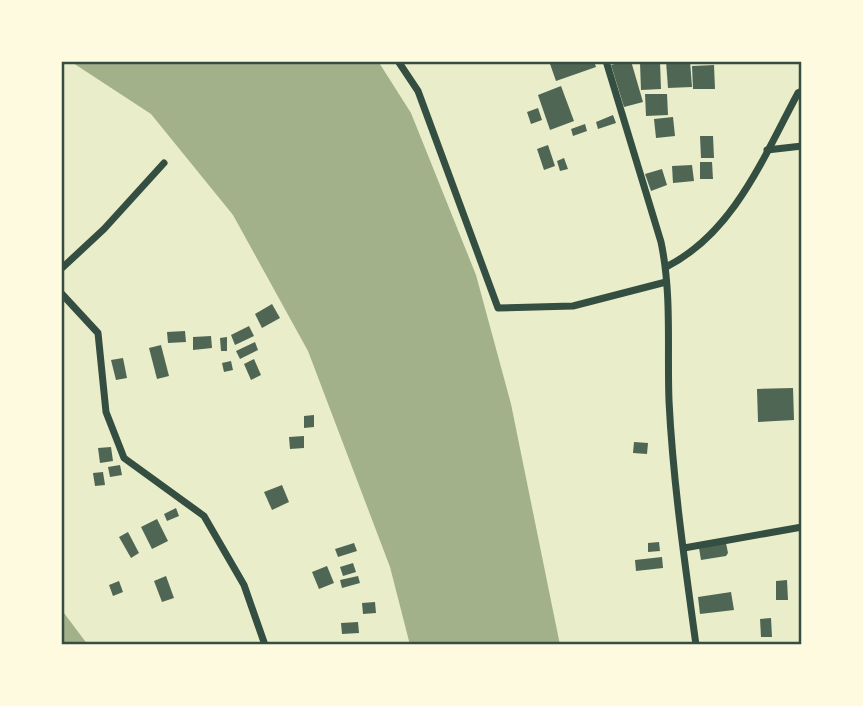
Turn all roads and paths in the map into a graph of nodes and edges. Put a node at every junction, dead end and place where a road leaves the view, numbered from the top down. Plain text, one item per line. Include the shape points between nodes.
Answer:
1 (398, 61) edge
2 (606, 61) edge
3 (802, 91) edge
4 (802, 146) edge
5 (767, 150) junction
6 (164, 163) dead end
7 (666, 267) junction
8 (61, 269) edge
9 (666, 282) junction
10 (61, 293) edge
11 (802, 527) edge
12 (684, 548) junction
13 (265, 645) edge
14 (696, 645) edge

1 - 9 street via 418,91 498,308 573,306
2 - 7 street
3 - 5 street
4 - 5 street
5 - 7 street via 744,193 712,236
6 - 8 street
7 - 9 street
9 - 12 street via 669,402
10 - 13 street via 98,333 106,412 124,458 204,516 244,585
11 - 12 street
12 - 14 street

